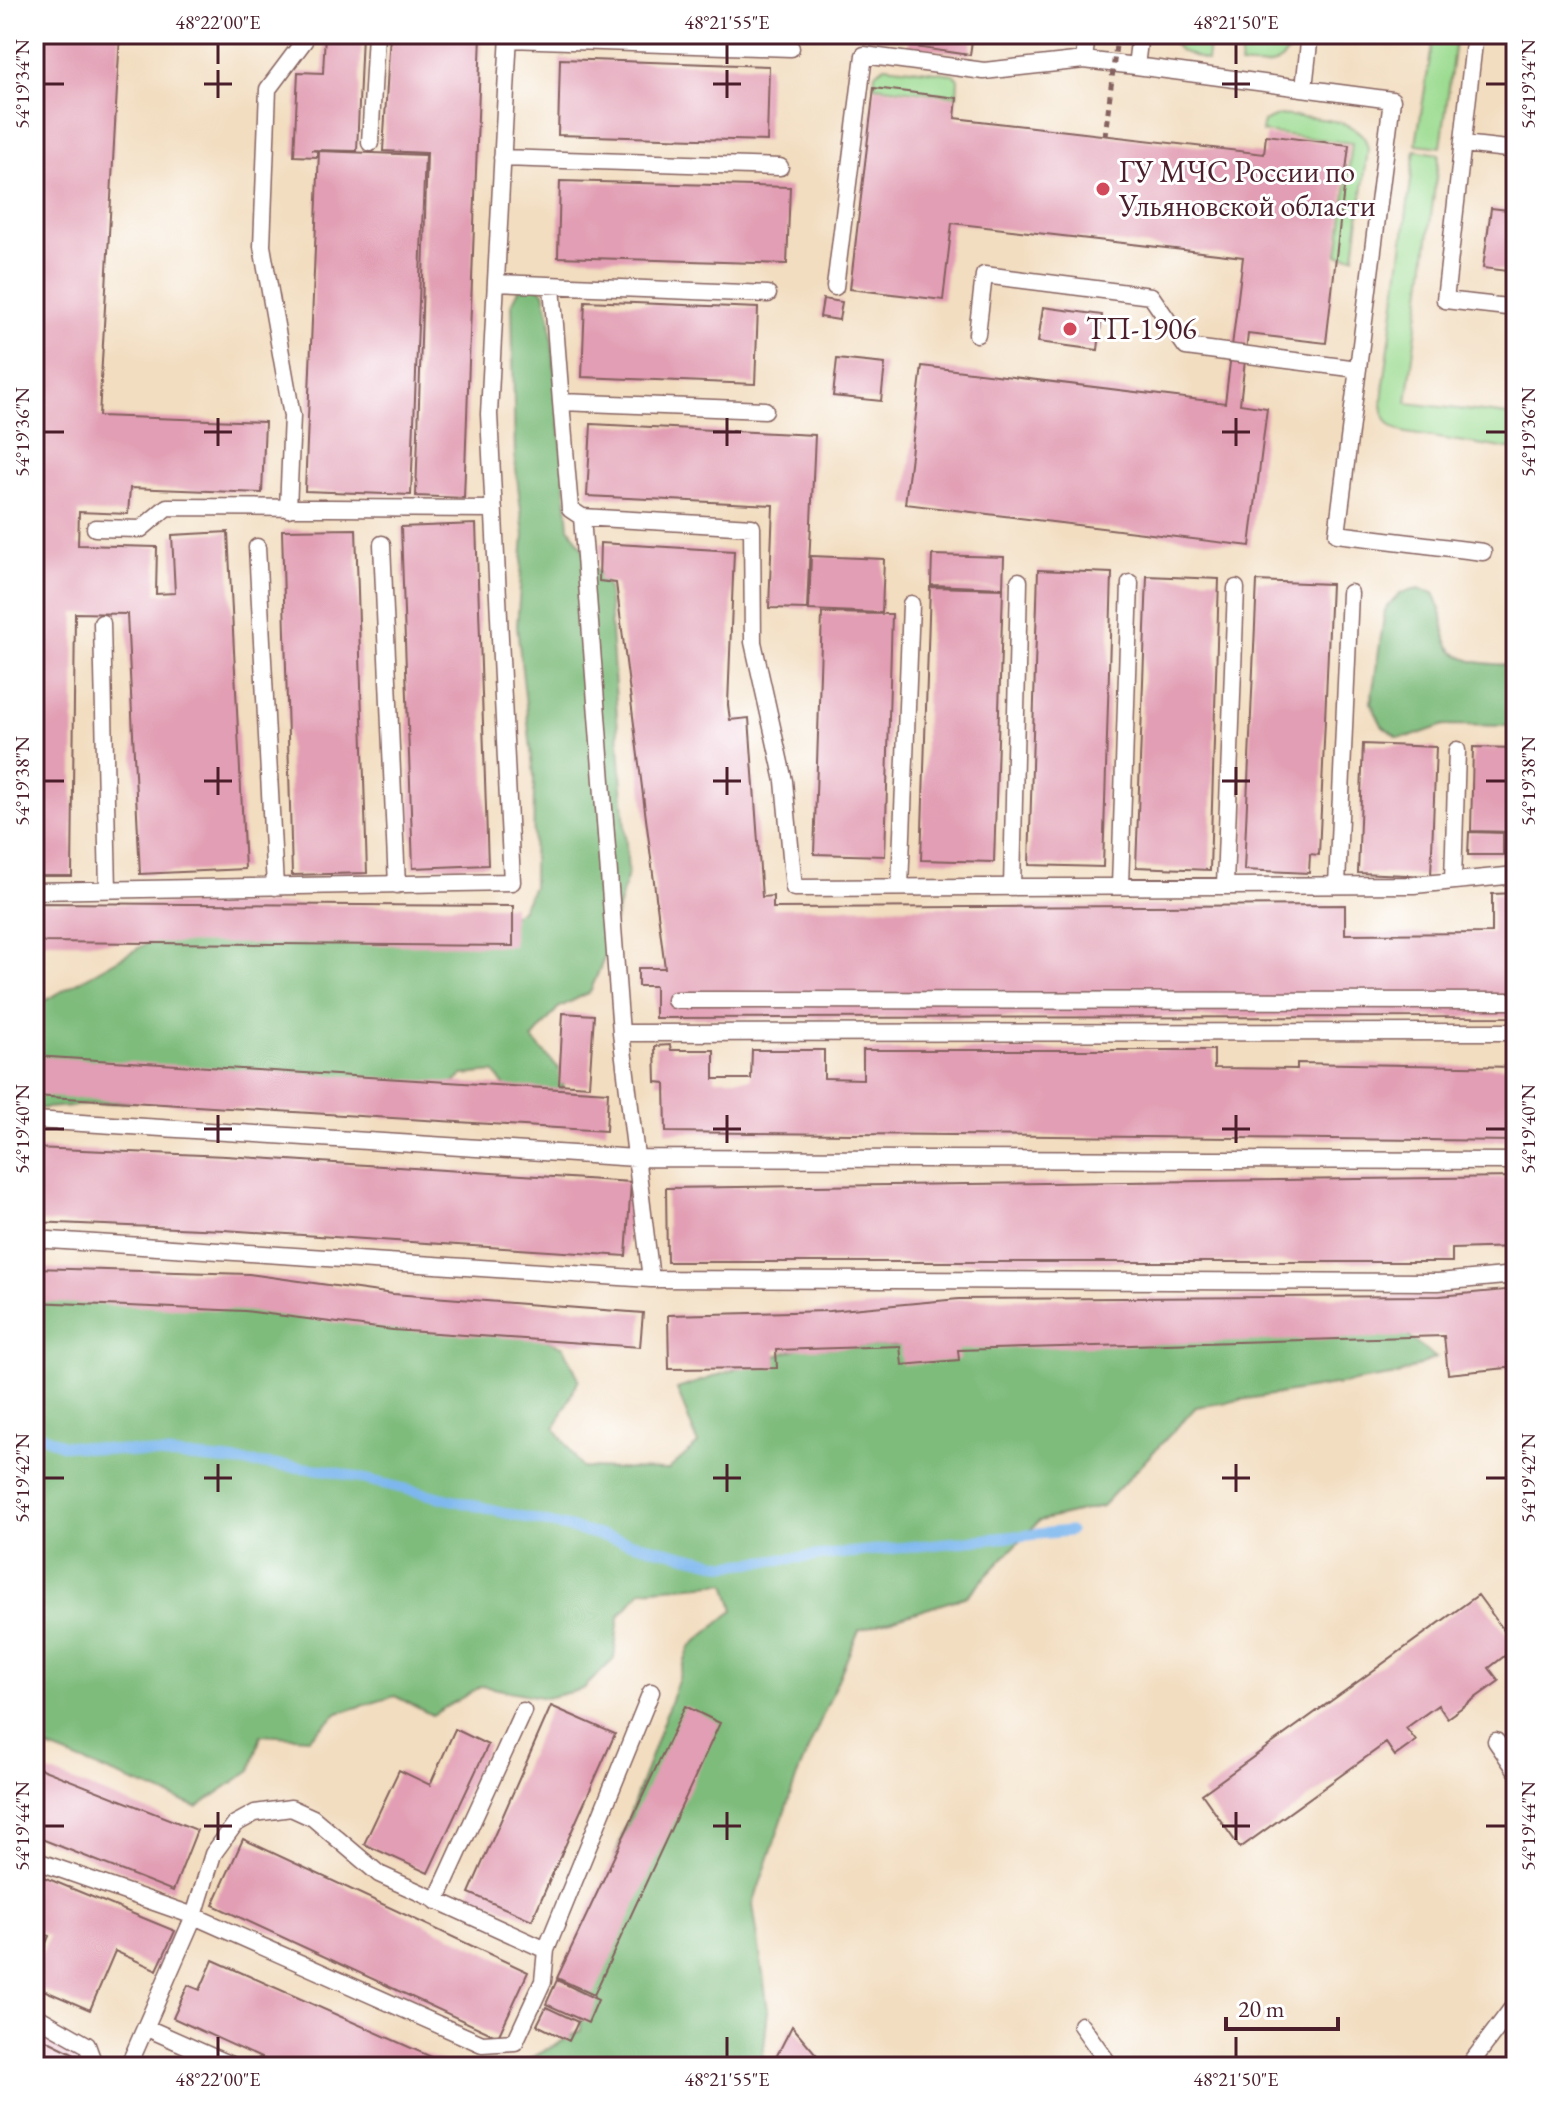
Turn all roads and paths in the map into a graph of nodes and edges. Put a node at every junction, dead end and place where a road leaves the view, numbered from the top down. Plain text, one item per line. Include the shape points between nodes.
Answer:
1 (305, 34) edge
2 (376, 34) edge
3 (1087, 34) edge
4 (1140, 34) edge
5 (1310, 34) edge
6 (1475, 34) edge
7 (508, 36) edge
8 (1117, 37) dead end
9 (791, 48) dead end
10 (1084, 60) junction
11 (1136, 66) junction
12 (1304, 88) junction
13 (1105, 136) dead end
14 (370, 143) dead end
15 (1463, 144) junction
16 (1516, 150) edge
17 (502, 158) junction
18 (780, 167) dead end
19 (496, 283) junction
20 (552, 286) junction
21 (835, 287) dead end
22 (768, 294) dead end
23 (1516, 308) edge
24 (977, 334) dead end
25 (1358, 369) junction
26 (561, 402) junction
27 (765, 410) dead end
28 (288, 509) junction
29 (494, 509) junction
30 (582, 517) junction
31 (95, 528) dead end
32 (382, 544) dead end
33 (257, 547) dead end
34 (1483, 552) dead end
35 (1019, 581) dead end
36 (1130, 583) dead end
37 (1236, 588) dead end
38 (1350, 593) dead end
39 (911, 604) dead end
40 (102, 623) dead end
41 (1457, 750) dead end
42 (1516, 875) edge
43 (1453, 881) junction
44 (397, 885) junction
45 (1225, 885) junction
46 (1337, 885) junction
47 (1120, 886) junction
48 (275, 887) junction
49 (900, 887) junction
50 (1012, 887) junction
51 (108, 890) junction
52 (34, 891) edge
53 (675, 1000) dead end
54 (1516, 1001) edge
55 (1516, 1032) edge
56 (621, 1033) junction
57 (34, 1120) edge
58 (636, 1158) junction
59 (1516, 1161) edge
60 (34, 1239) edge
61 (1516, 1275) edge
62 (651, 1279) junction
63 (651, 1692) dead end
64 (523, 1711) dead end
65 (1496, 1741) dead end
66 (1516, 1770) edge
67 (34, 1860) edge
68 (436, 1901) junction
69 (194, 1916) junction
70 (546, 1950) junction
71 (1516, 2003) edge
72 (34, 2015) edge
73 (1081, 2025) dead end
74 (147, 2028) junction
75 (95, 2067) edge
76 (128, 2067) edge
77 (235, 2067) edge
78 (1111, 2067) edge
79 (1468, 2067) edge

1 - 28 lane via 268,89 262,246 292,416
2 - 14 lane
3 - 10 lane
4 - 11 lane
5 - 12 lane
6 - 15 lane
7 - 9 lane
7 - 17 lane
8 - 13 path, bridge
10 - 11 lane
10 - 21 lane via 984,71 864,55
11 - 12 lane
12 - 25 lane via 1392,100
15 - 16 lane
15 - 23 lane via 1445,300
17 - 18 lane
17 - 19 lane
19 - 20 lane
19 - 29 lane via 489,414
20 - 22 lane
20 - 26 lane
24 - 25 lane via 984,275 1151,296 1186,347
25 - 34 lane via 1337,534
26 - 27 lane
26 - 30 lane via 570,509
28 - 29 lane
28 - 31 lane via 167,507 141,529
29 - 44 lane via 512,882
30 - 49 lane via 752,527 753,642 784,781 794,888
30 - 56 lane
32 - 44 lane
33 - 48 lane
35 - 50 lane
36 - 47 lane
37 - 45 lane
38 - 46 lane
39 - 49 lane
40 - 51 lane
41 - 43 lane
42 - 43 lane
43 - 46 lane
44 - 48 lane
45 - 46 lane
45 - 47 lane
47 - 50 lane
48 - 51 lane
49 - 50 lane
51 - 52 lane
53 - 54 lane
55 - 56 lane
56 - 58 lane
57 - 58 lane
58 - 59 lane
58 - 62 lane
60 - 62 lane
61 - 62 lane via 1438,1282
63 - 70 lane
64 - 68 lane
65 - 66 lane
67 - 69 lane
68 - 69 lane via 379,1874 313,1818 291,1808 255,1813 235,1824 213,1854
68 - 70 lane
69 - 70 lane via 482,2044 515,2042 543,1981
69 - 74 lane
71 - 79 lane
72 - 75 lane via 87,2045
73 - 78 lane
74 - 76 lane
74 - 77 lane

